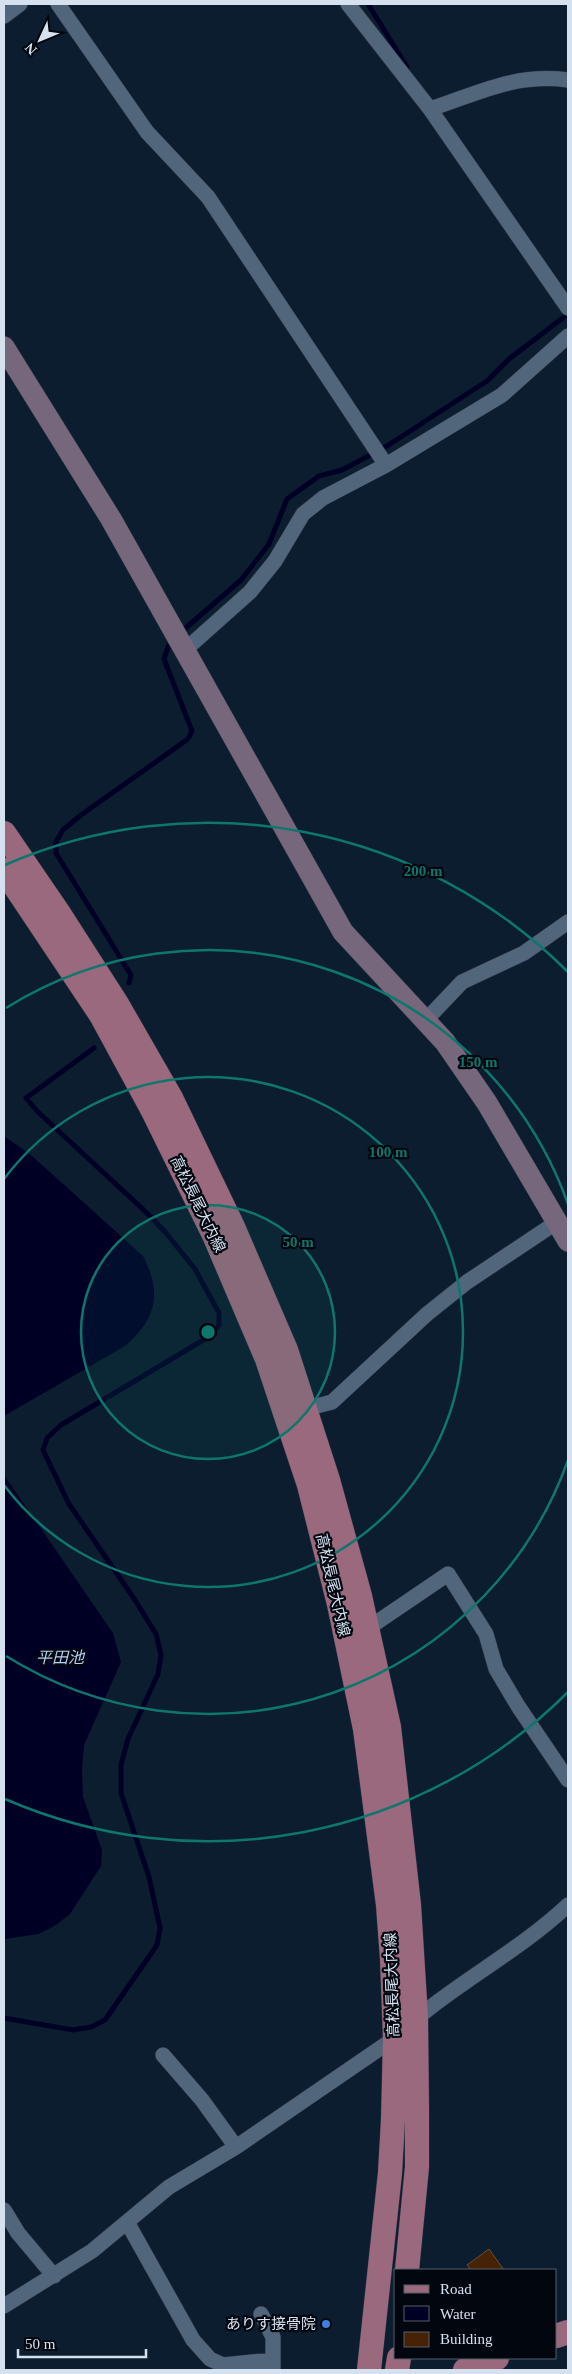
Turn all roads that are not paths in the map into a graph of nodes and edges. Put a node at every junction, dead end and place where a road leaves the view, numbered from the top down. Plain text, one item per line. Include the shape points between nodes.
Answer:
1 (20, 4) edge
2 (58, 4) edge
3 (348, 4) edge
4 (4, 16) edge
5 (568, 80) edge
6 (435, 107) junction
7 (568, 308) edge
8 (568, 336) edge
9 (4, 347) edge
10 (386, 465) junction
11 (185, 650) junction
12 (4, 833) edge
13 (4, 870) edge
14 (568, 922) edge
15 (426, 1021) junction
16 (564, 1229) edge
17 (305, 1409) junction
18 (367, 1629) junction
19 (568, 1780) edge
20 (568, 1905) edge
21 (416, 2017) junction
22 (395, 2038) junction
23 (163, 2055) dead end
24 (236, 2147) junction
25 (4, 2210) edge
26 (127, 2222) junction
27 (406, 2269) edge
28 (54, 2276) junction
29 (4, 2306) edge
30 (261, 2314) dead end
31 (494, 2359) edge
32 (272, 2365) edge
33 (369, 2370) edge
34 (465, 2370) edge

1 - 4 street
2 - 10 street via 147,132 208,197
3 - 6 street
5 - 6 street via 549,77 514,80
6 - 7 street
8 - 10 street via 502,395
9 - 11 street via 111,519
10 - 11 street via 323,498 303,514 275,561 250,592
11 - 15 street via 343,932
12 - 17 main road, 高松長尾大内線 via 117,1004 171,1098 286,1350
13 - 22 main road, 高松長尾大内線 via 100,1015 152,1109 215,1237 267,1359 309,1485 366,1729 388,1905
14 - 15 street via 524,953 462,982
15 - 16 street via 445,1042 487,1103
16 - 17 street via 467,1282 427,1314 332,1402
17 - 18 main road, 高松長尾大内線 via 328,1480
18 - 19 street via 448,1574 486,1634 496,1669
18 - 21 main road, 高松長尾大内線 via 389,1727 409,1905
20 - 21 street via 504,1957
21 - 22 street
21 - 27 main road, 高松長尾大内線 via 417,2168
22 - 24 street
22 - 33 main road, 高松長尾大内線 via 390,2173
23 - 24 street via 202,2100
24 - 26 street via 169,2187
25 - 28 street via 18,2233
26 - 28 street
26 - 32 street via 193,2340 210,2359 223,2365
28 - 29 street
30 - 32 street via 273,2337
31 - 34 main road

